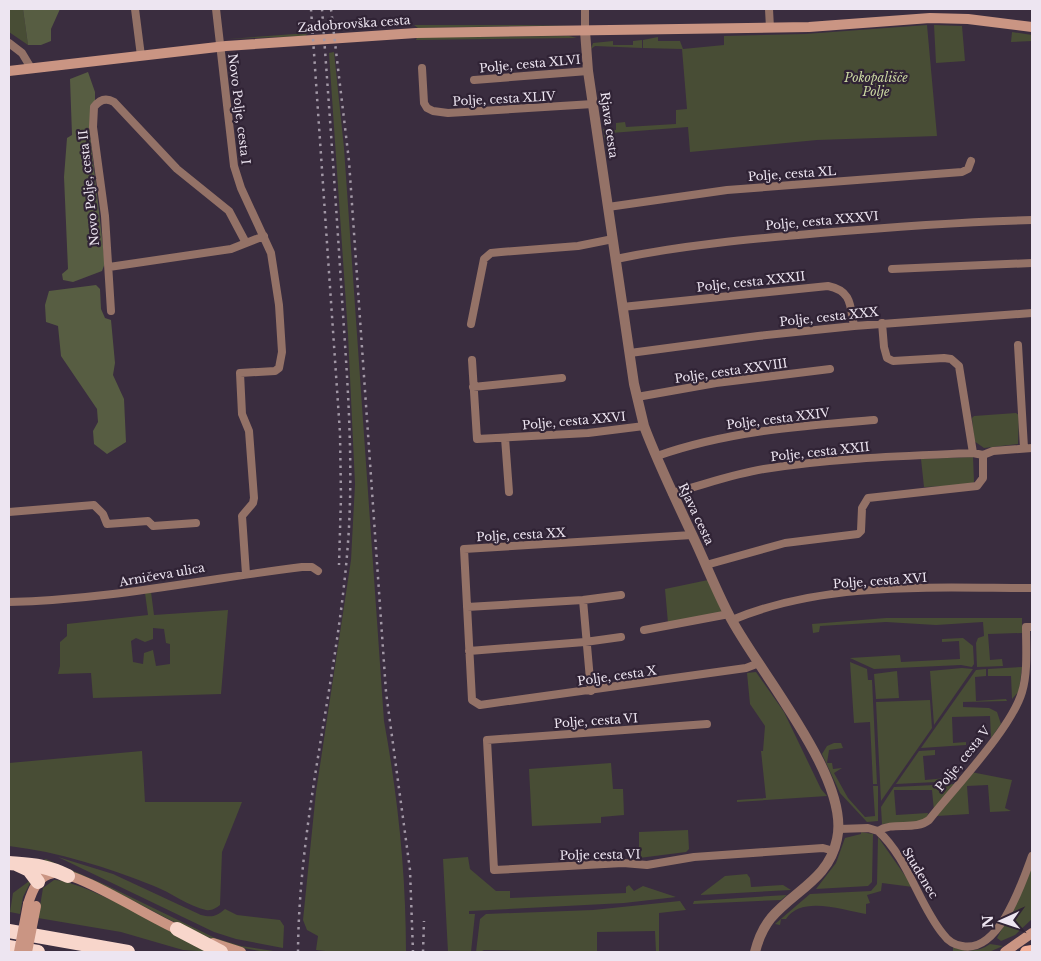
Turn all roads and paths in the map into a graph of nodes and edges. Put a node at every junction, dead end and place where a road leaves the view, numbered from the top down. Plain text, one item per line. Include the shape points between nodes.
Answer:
1 (135, 9) edge
2 (216, 9) edge
3 (585, 9) edge
4 (769, 9) edge
5 (1032, 26) edge
6 (770, 28) junction
7 (585, 31) junction
8 (9, 43) edge
9 (220, 47) junction
10 (141, 56) junction
11 (31, 68) junction
12 (422, 68) dead end
13 (9, 71) edge
14 (588, 71) junction
15 (474, 80) dead end
16 (593, 104) junction
17 (971, 161) dead end
18 (608, 207) junction
19 (1032, 220) edge
20 (264, 236) junction
21 (613, 240) junction
22 (246, 243) junction
23 (616, 259) junction
24 (1032, 263) edge
25 (109, 267) junction
26 (892, 269) dead end
27 (622, 307) junction
28 (111, 311) dead end
29 (1032, 313) edge
30 (882, 323) junction
31 (471, 324) dead end
32 (854, 326) junction
33 (1018, 345) dead end
34 (630, 353) junction
35 (472, 360) dead end
36 (830, 370) dead end
37 (562, 378) dead end
38 (473, 387) junction
39 (636, 397) junction
40 (874, 420) dead end
41 (644, 426) junction
42 (505, 438) junction
43 (1028, 448) edge
44 (973, 453) junction
45 (983, 455) junction
46 (657, 456) junction
47 (509, 492) dead end
48 (672, 493) junction
49 (9, 512) edge
50 (196, 523) dead end
51 (692, 535) junction
52 (706, 565) junction
53 (318, 571) dead end
54 (246, 574) junction
55 (1032, 588) edge
56 (621, 595) dead end
57 (583, 600) junction
58 (9, 602) edge
59 (467, 606) junction
60 (730, 617) junction
61 (1032, 627) edge
62 (644, 630) dead end
63 (621, 637) dead end
64 (585, 642) junction
65 (469, 650) junction
66 (759, 663) junction
67 (591, 691) junction
68 (708, 724) dead end
69 (487, 740) joint
70 (839, 830) junction
71 (878, 831) junction
72 (834, 851) junction
73 (1032, 856) edge
74 (11, 863) edge
75 (68, 876) junction
76 (38, 882) junction
77 (32, 905) junction
78 (177, 929) junction
79 (9, 931) edge
80 (1032, 933) edge
81 (9, 947) edge
82 (1032, 951) edge
83 (19, 952) edge
84 (27, 952) edge
85 (38, 952) edge
86 (128, 952) edge
87 (220, 952) edge
88 (241, 952) edge
89 (755, 952) edge
90 (1005, 952) edge
91 (1026, 952) edge

1 - 10 street
2 - 9 street, Novo Polje, cesta I
3 - 7 street
4 - 6 street
5 - 6 main road, Zadobrovška cesta via 930,18
6 - 7 main road, Zadobrovška cesta
7 - 9 main road, Zadobrovška cesta via 416,32
7 - 14 street, Rjava cesta
8 - 11 street via 22,53
9 - 10 main road, Zadobrovška cesta
9 - 20 street, Novo Polje, cesta I via 234,166
10 - 11 main road, Zadobrovška cesta
11 - 13 main road, Zadobrovška cesta
12 - 16 street, Polje, cesta XLIV via 424,103 433,111 448,113
14 - 15 street, Polje, cesta XLVI
14 - 16 street, Rjava cesta
16 - 18 street, Rjava cesta
17 - 18 street, Polje, cesta XL via 968,169 962,172 727,190
18 - 21 street, Rjava cesta
19 - 23 street, Polje, cesta XXXVI via 786,235
20 - 22 street
20 - 54 street, Novo Polje, cesta I via 271,253 282,352 279,368 275,371 240,373 242,414 248,431 254,498 254,503 242,516
21 - 23 street, Rjava cesta
21 - 31 street via 488,255 484,259
22 - 25 street via 231,249
22 - 25 street, Novo Polje, cesta II via 229,211 177,169 114,102 102,100 94,107 93,127
23 - 27 street, Rjava cesta
24 - 26 street
25 - 28 street, Novo Polje, cesta II
27 - 32 street, Polje, cesta XXXII via 828,286 842,289 848,297
27 - 34 street, Rjava cesta
29 - 30 street, Polje, cesta XXX
30 - 32 street, Polje, cesta XXX
30 - 44 street via 884,347 888,358 893,361 944,358 959,366
32 - 34 street, Polje, cesta XXX
33 - 43 street, Polje, cesta XXII
34 - 39 street, Rjava cesta
35 - 38 street, Polje, cesta XXVI
36 - 39 street, Polje, cesta XXVIII via 716,383
37 - 38 street
38 - 42 street, Polje, cesta XXVI via 477,439
39 - 41 street, Rjava cesta
40 - 46 street, Polje, cesta XXIV via 722,437
41 - 42 street, Polje, cesta XXVI
41 - 46 street, Rjava cesta
42 - 47 street, Polje, cesta XXVI
43 - 45 street, Polje, cesta XXII
44 - 45 street, Polje, cesta XXII
44 - 48 street, Polje, cesta XXII via 789,465 743,473
45 - 52 street via 984,478 977,486 868,498 862,508 861,531 858,534 785,544
46 - 48 street, Rjava cesta
48 - 51 street, Rjava cesta
49 - 50 street via 94,505 107,524 148,521 153,526
51 - 52 street, Rjava cesta
51 - 59 street, Polje, cesta XX via 464,549
52 - 60 street, Rjava cesta
53 - 54 street, Arničeva ulica via 302,567
54 - 58 street, Arničeva ulica via 116,595
55 - 60 street, Polje, cesta XVI via 878,591 816,597
56 - 57 street
57 - 59 street
57 - 64 street
59 - 65 street
60 - 62 street, Polje, cesta XVI
60 - 66 street, Rjava cesta
61 - 71 street, Polje, cesta V via 1026,627 1022,692 1006,724 925,823 884,827
63 - 64 street
64 - 65 street
64 - 67 street
65 - 67 street, Polje, cesta X via 472,700 476,705
66 - 67 street, Polje, cesta X via 746,668
66 - 70 street, Rjava cesta via 794,716 818,762 835,801
68 - 69 street, Polje, cesta VI
69 - 72 street, Polje cesta VI via 494,870 623,863 642,865 694,857 823,848
70 - 71 street, Polje, cesta V via 868,828
70 - 72 street, Rjava cesta
71 - 73 street, Studenec via 911,878 940,929 952,942 965,947 976,946 990,938 1007,912
72 - 89 street, Rjava cesta via 819,876 771,918
74 - 75 highway via 51,867
74 - 76 highway via 27,869
75 - 76 main road via 50,874
75 - 78 main road
76 - 77 main road
77 - 83 main road, bridge
77 - 84 main road, bridge
78 - 87 highway
78 - 88 main road
79 - 86 highway
80 - 90 main road
81 - 85 highway
82 - 91 main road

